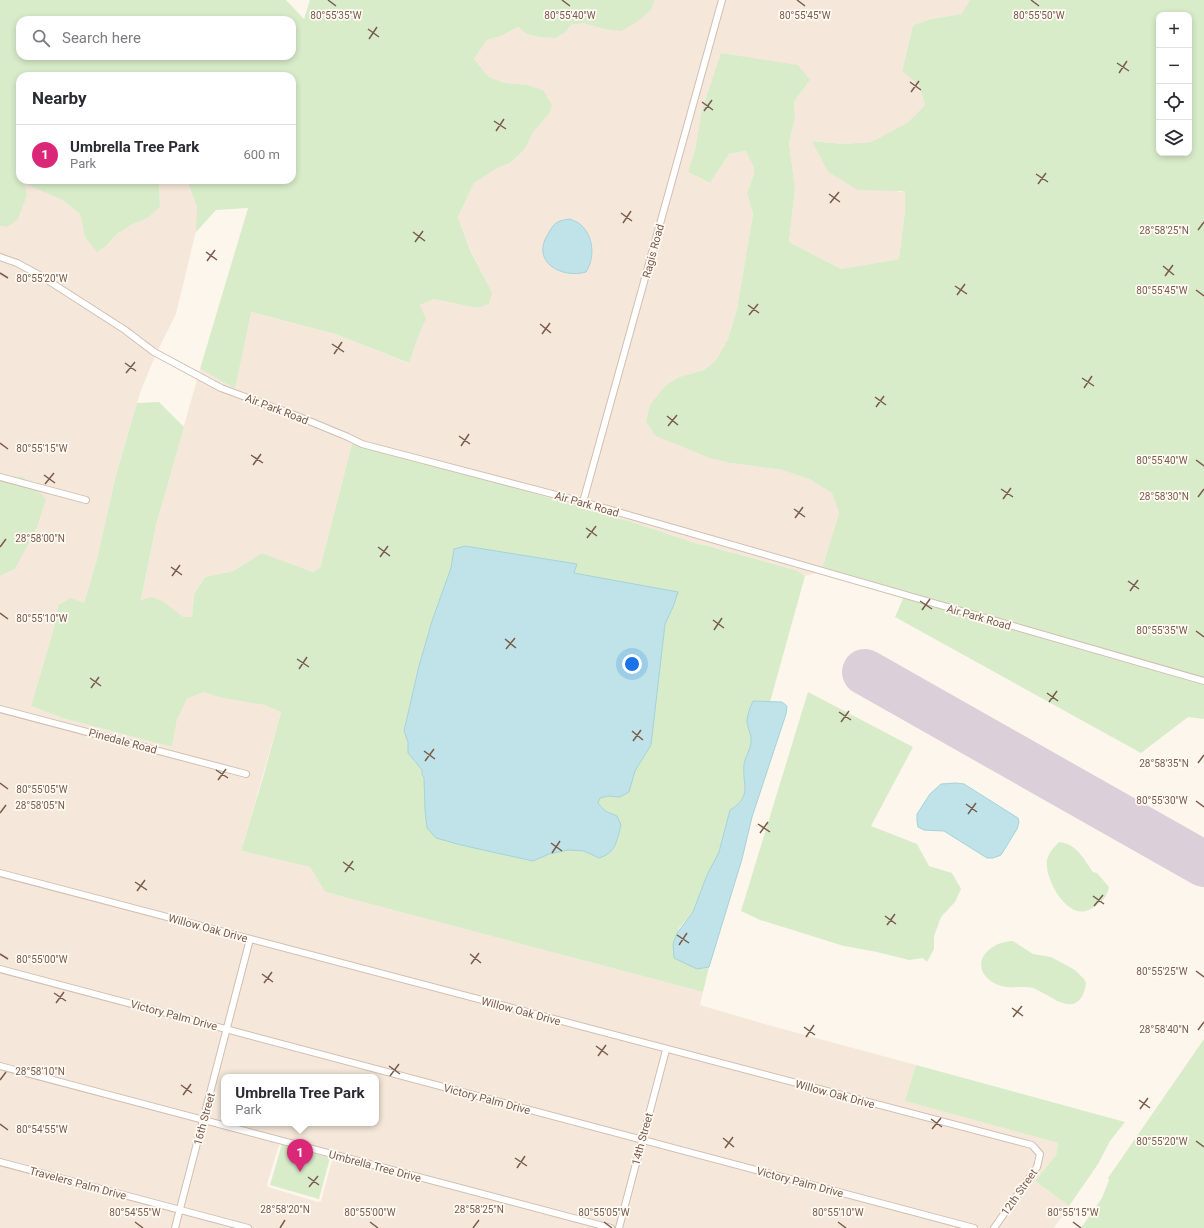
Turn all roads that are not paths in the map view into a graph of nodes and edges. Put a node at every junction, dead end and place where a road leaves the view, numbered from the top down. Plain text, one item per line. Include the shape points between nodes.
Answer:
1 (722, 0) edge
2 (0, 257) edge
3 (0, 477) edge
4 (86, 500) dead end
5 (583, 502) junction
6 (1204, 681) edge
7 (0, 709) edge
8 (246, 774) dead end
9 (0, 873) edge
10 (250, 940) junction
11 (0, 969) edge
12 (227, 1030) junction
13 (666, 1050) junction
14 (0, 1066) edge
15 (203, 1120) junction
16 (221, 1125) edge
17 (226, 1126) edge
18 (642, 1140) junction
19 (1040, 1154) joint
20 (0, 1162) edge
21 (180, 1210) junction
22 (175, 1228) edge
23 (248, 1228) edge
24 (611, 1228) edge
25 (619, 1228) edge
26 (974, 1228) edge
27 (994, 1228) edge

1 - 5 street, Ragis Road
2 - 5 street, Air Park Road via 18,263 41,276 125,330 154,352 220,388 362,444
3 - 4 street
5 - 6 street, Air Park Road
7 - 8 street, Pinedale Road
9 - 10 street, Willow Oak Drive
10 - 12 street, 16th Street
10 - 13 street, Willow Oak Drive
11 - 12 street, Victory Palm Drive
12 - 15 street, 16th Street
12 - 18 street, Victory Palm Drive
13 - 18 street, 14th Street
13 - 19 street, Willow Oak Drive via 1032,1145
14 - 15 street, Umbrella Tree Drive
15 - 16 street, Umbrella Tree Drive
15 - 21 street, 16th Street
17 - 24 street, Umbrella Tree Drive
18 - 25 street, 14th Street
18 - 26 street, Victory Palm Drive
19 - 27 street, 12th Street via 1037,1168
20 - 21 street, Travelers Palm Drive
21 - 22 street, 16th Street
21 - 23 street, Travelers Palm Drive

